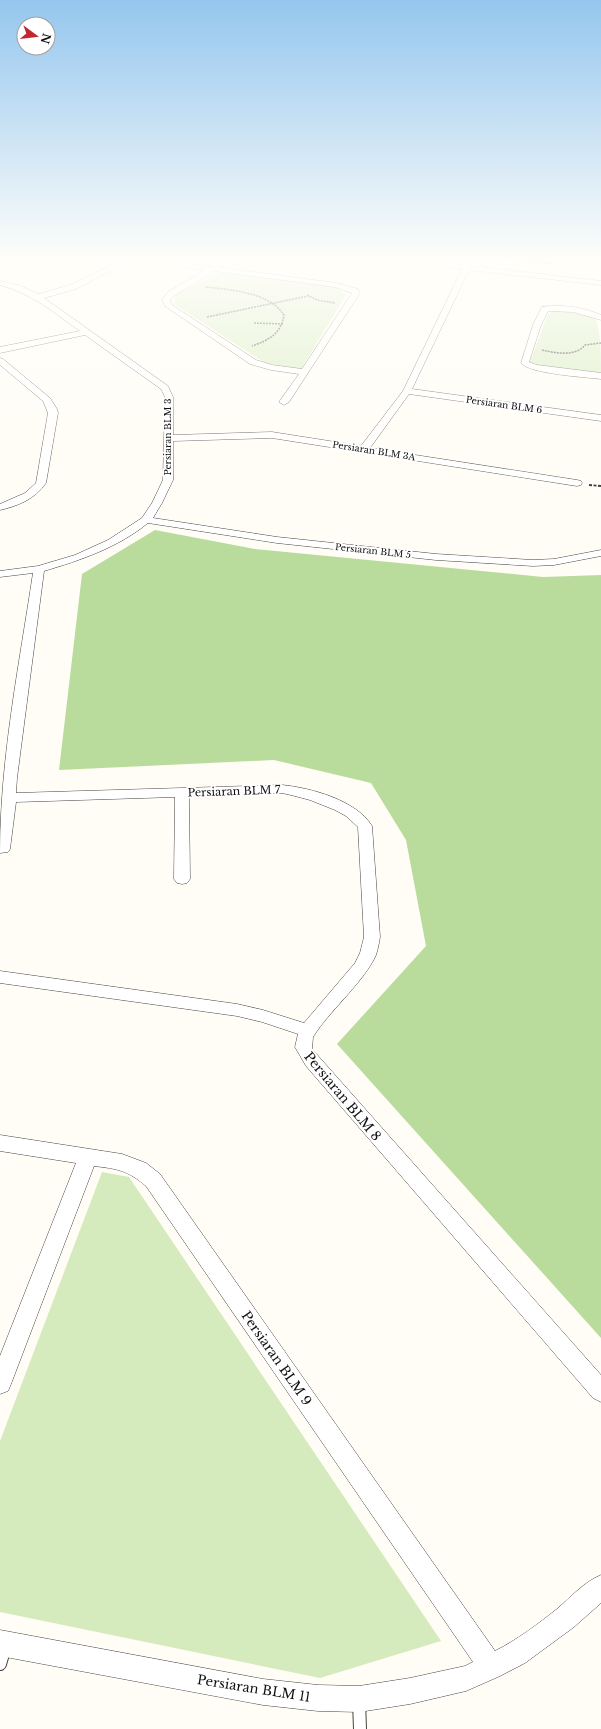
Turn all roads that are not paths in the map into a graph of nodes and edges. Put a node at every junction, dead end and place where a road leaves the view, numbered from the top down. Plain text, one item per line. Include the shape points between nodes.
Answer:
1 (49, 340) edge
2 (97, 340) edge
3 (219, 340) edge
4 (326, 340) edge
5 (433, 340) edge
6 (533, 340) edge
7 (0, 350) edge
8 (0, 361) edge
9 (304, 372) junction
10 (601, 376) edge
11 (407, 391) junction
12 (284, 402) dead end
13 (601, 418) edge
14 (170, 438) junction
15 (364, 449) junction
16 (577, 483) dead end
17 (0, 508) edge
18 (146, 520) junction
19 (601, 553) edge
20 (39, 569) junction
21 (0, 574) edge
22 (182, 792) junction
23 (9, 798) junction
24 (3, 849) dead end
25 (182, 879) dead end
26 (0, 977) edge
27 (307, 1030) junction
28 (0, 1143) edge
29 (88, 1157) junction
30 (5, 1358) edge
31 (0, 1384) edge
32 (601, 1392) edge
33 (601, 1587) edge
34 (2, 1650) edge
35 (491, 1667) junction
36 (359, 1699) junction
37 (360, 1729) edge

1 - 7 street
2 - 14 street, Persiaran BLM 3 via 168,392
3 - 9 street via 260,365
4 - 9 street
5 - 11 street
6 - 10 street via 525,363 529,366
8 - 17 street via 47,400 53,413 41,483 27,496
9 - 12 street
11 - 13 street, Persiaran BLM 6
11 - 15 street
14 - 15 street, Persiaran BLM 3A via 272,434
14 - 18 street, Persiaran BLM 3 via 168,480
15 - 16 street, Persiaran BLM 3A
18 - 19 street, Persiaran BLM 5 via 277,540 436,557 533,563 568,560
18 - 20 street, Persiaran BLM 3 via 123,536 91,552
20 - 21 street, Persiaran BLM 3
20 - 23 street
22 - 23 street, Persiaran BLM 7
22 - 25 street
22 - 27 street, Persiaran BLM 7 via 292,789 315,796 354,814 365,826 372,937 370,948 355,974
23 - 24 street
26 - 27 street via 237,1010
27 - 32 street, Persiaran BLM 8 via 302,1044 312,1061
28 - 29 street, Persiaran BLM 9
29 - 30 street
29 - 35 street, Persiaran BLM 9 via 122,1162 139,1169 153,1180
30 - 31 street
33 - 35 street, Persiaran BLM 11 via 565,1618 522,1649
34 - 36 street, Persiaran BLM 11 via 263,1692
35 - 36 street, Persiaran BLM 11 via 466,1678
36 - 37 lane

